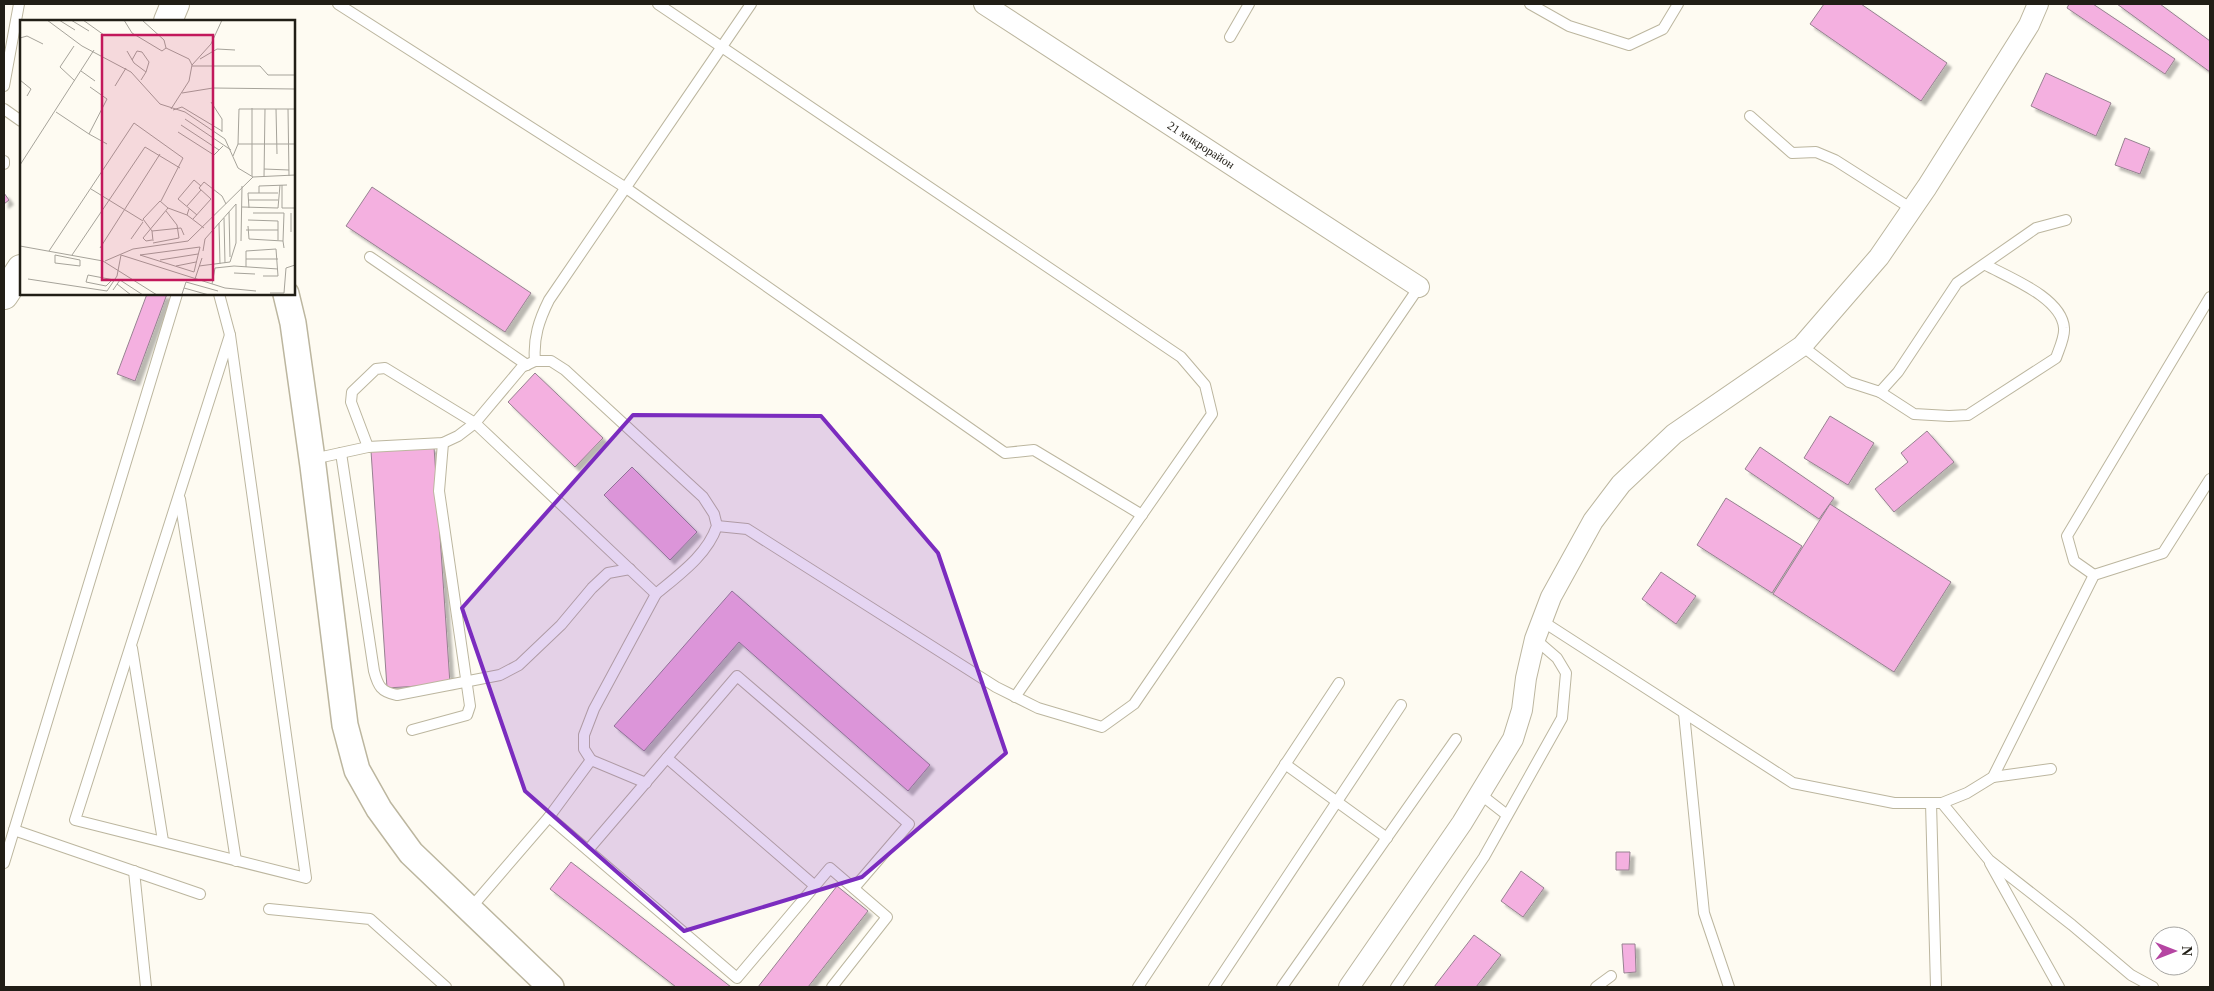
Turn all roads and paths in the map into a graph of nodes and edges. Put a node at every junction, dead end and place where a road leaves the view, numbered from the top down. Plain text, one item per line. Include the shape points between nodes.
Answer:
1 (20, 4) edge
2 (176, 4) edge
3 (338, 4) edge
4 (658, 4) edge
5 (751, 4) edge
6 (984, 4) edge
7 (1248, 4) edge
8 (1530, 4) edge
9 (1678, 4) edge
10 (2038, 4) edge
11 (168, 20) edge
12 (178, 20) edge
13 (1230, 37) dead end
14 (722, 46) junction
15 (4, 84) edge
16 (4, 109) edge
17 (1750, 116) dead end
18 (20, 120) edge
19 (626, 188) junction
20 (1912, 209) junction
21 (2066, 220) dead end
22 (370, 257) dead end
23 (1986, 265) junction
24 (20, 271) edge
25 (1419, 286) joint
26 (4, 295) edge
27 (177, 295) edge
28 (219, 295) edge
29 (286, 295) edge
30 (2210, 297) edge
31 (230, 335) junction
32 (1802, 346) junction
33 (531, 363) junction
34 (1880, 392) junction
35 (475, 423) junction
36 (443, 443) junction
37 (368, 447) junction
38 (341, 453) junction
39 (312, 459) junction
40 (2210, 479) edge
41 (179, 495) junction
42 (1142, 515) junction
43 (717, 526) junction
44 (630, 568) junction
45 (2094, 575) junction
46 (656, 594) junction
47 (1538, 630) junction
48 (131, 644) junction
49 (467, 681) junction
50 (1339, 683) dead end
51 (1015, 697) junction
52 (1401, 705) dead end
53 (1684, 712) junction
54 (412, 730) dead end
55 (1456, 739) dead end
56 (667, 758) junction
57 (591, 760) junction
58 (1285, 764) junction
59 (2051, 769) dead end
60 (1993, 777) junction
61 (646, 783) junction
62 (1480, 794) junction
63 (1338, 801) junction
64 (1931, 803) junction
65 (1942, 803) junction
66 (1507, 815) junction
67 (549, 817) junction
68 (14, 830) junction
69 (1387, 838) junction
70 (162, 841) junction
71 (588, 850) junction
72 (1988, 860) junction
73 (236, 861) junction
74 (4, 863) edge
75 (134, 871) junction
76 (815, 886) junction
77 (854, 888) junction
78 (200, 894) dead end
79 (269, 910) dead end
80 (469, 911) junction
81 (1611, 976) dead end
82 (146, 987) edge
83 (446, 987) edge
84 (551, 987) edge
85 (832, 987) edge
86 (1138, 987) edge
87 (1214, 987) edge
88 (1282, 987) edge
89 (1349, 987) edge
90 (1396, 987) edge
91 (1596, 987) edge
92 (1729, 987) edge
93 (1936, 987) edge
94 (2059, 987) edge
95 (2153, 987) edge

1 - 15 lane
2 - 11 main road
2 - 12 street
3 - 19 lane
4 - 14 lane
5 - 14 lane
6 - 25 street, 21 микрорайон
7 - 13 lane
8 - 9 lane via 1570,26 1629,44 1663,28
10 - 20 street via 2029,24
14 - 19 lane
14 - 42 lane via 1181,357 1205,385 1212,414
16 - 18 lane
17 - 20 lane via 1792,153 1816,152 1835,160
19 - 33 lane via 550,300 540,320
19 - 42 lane via 1005,453 1034,450
20 - 32 street via 1879,257
21 - 23 lane via 2036,228
22 - 33 lane
23 - 34 lane via 1957,283 1898,372
23 - 34 lane via 2041,295 2062,314 2065,330 2056,358 1968,415 1914,414
24 - 26 main road
25 - 51 lane via 1134,704 1102,727 1038,708
27 - 68 lane
28 - 31 lane
29 - 39 street
30 - 45 lane via 2067,536 2074,561
31 - 41 lane
31 - 73 lane via 306,878
32 - 34 lane via 1849,382
32 - 47 street via 1674,434 1621,484 1593,521 1551,597
33 - 35 lane via 522,367
33 - 43 lane via 551,361 565,370 703,497 714,514
35 - 36 lane
35 - 37 lane via 385,368 376,369 352,392 351,397
35 - 44 lane
36 - 37 lane
36 - 49 lane via 440,492
37 - 38 lane
38 - 39 lane
38 - 49 lane via 379,687 386,693 397,694
39 - 80 street via 345,725 358,770 379,809 411,853
40 - 45 lane via 2164,553
41 - 48 lane
41 - 73 lane
42 - 51 lane
43 - 46 lane via 704,550
43 - 51 lane via 748,529
44 - 46 lane
44 - 49 lane via 608,573 519,665 500,675
45 - 60 lane
46 - 57 lane via 594,709 584,736 584,749
47 - 53 lane
47 - 62 street via 1513,740
47 - 66 lane via 1566,673 1562,718
48 - 70 lane
48 - 70 lane via 75,820
49 - 54 lane via 470,706 467,714
50 - 58 lane
52 - 63 lane
53 - 64 lane via 1793,783 1894,803
53 - 92 lane via 1704,913
55 - 69 lane
56 - 61 lane
56 - 76 lane
56 - 77 lane via 737,676 909,824
57 - 61 lane
57 - 67 lane
58 - 63 lane
58 - 86 lane
59 - 60 lane
60 - 65 lane
61 - 71 lane
62 - 66 lane
62 - 89 street
63 - 69 lane
63 - 87 lane
64 - 65 lane
64 - 93 lane
65 - 72 lane
66 - 90 lane via 1484,857
67 - 71 lane
67 - 80 lane
68 - 74 lane
68 - 75 lane
69 - 88 lane
70 - 73 lane
71 - 76 lane via 737,978
72 - 94 lane
72 - 95 lane via 2131,975
75 - 78 lane
75 - 82 lane
76 - 77 lane via 830,868
77 - 85 lane via 887,917
79 - 83 lane via 370,919
80 - 84 street
81 - 91 lane

